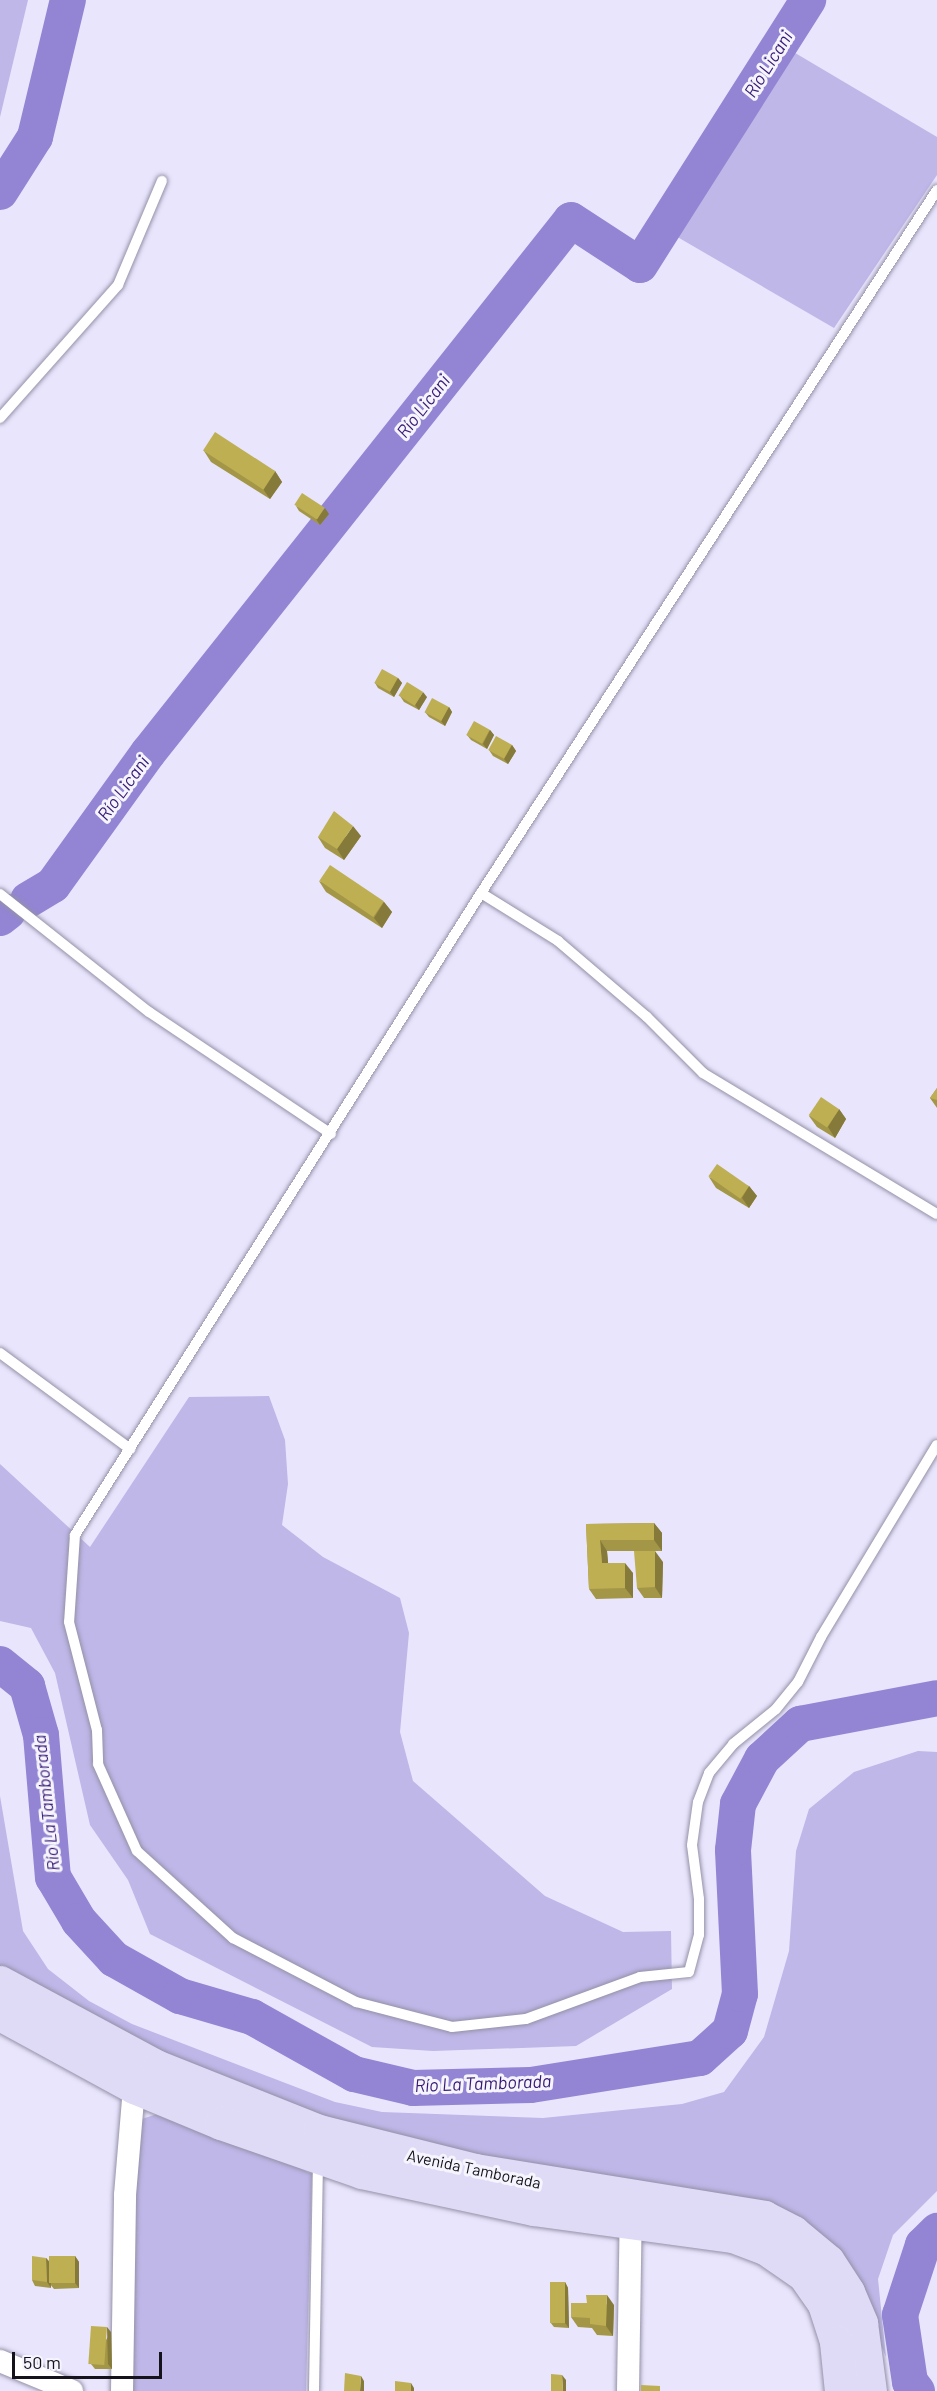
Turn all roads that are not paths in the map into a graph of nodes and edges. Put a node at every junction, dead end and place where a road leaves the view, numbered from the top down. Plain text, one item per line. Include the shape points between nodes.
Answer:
1 (162, 181) dead end
2 (937, 190) edge
3 (0, 418) edge
4 (481, 893) junction
5 (0, 894) edge
6 (331, 1134) junction
7 (937, 1214) edge
8 (0, 1353) edge
9 (937, 1445) edge
10 (130, 1449) junction
11 (0, 1983) edge
12 (0, 2014) edge
13 (134, 2087) junction
14 (318, 2157) junction
15 (631, 2210) junction
16 (0, 2361) edge
17 (72, 2391) edge
18 (122, 2391) edge
19 (314, 2391) edge
20 (628, 2391) edge
21 (841, 2391) edge
22 (870, 2391) edge

1 - 3 lane via 118,285
2 - 4 lane
4 - 6 lane
4 - 7 lane via 558,941 647,1017 703,1073
5 - 6 lane via 149,1012
6 - 10 lane
8 - 10 lane
9 - 10 lane via 820,1637 798,1682 776,1709 733,1744 710,1773 698,1802 692,1845 699,1935 689,1972 640,1977 526,2019 452,2027 357,2002 233,1938 137,1851 98,1764 97,1730 69,1622 75,1535
11 - 15 main road, Avenida Tamborada via 158,2067 319,2131
12 - 13 main road, Avenida Tamborada
13 - 14 main road, Avenida Tamborada
13 - 18 street via 125,2195
14 - 15 main road, Avenida Tamborada via 455,2194
14 - 19 lane
15 - 20 street
15 - 21 main road, Avenida Tamborada via 733,2236 786,2260 804,2274 824,2304 836,2342
15 - 22 main road, Avenida Tamborada via 742,2211 793,2232 828,2261 848,2292 861,2323
16 - 17 street

